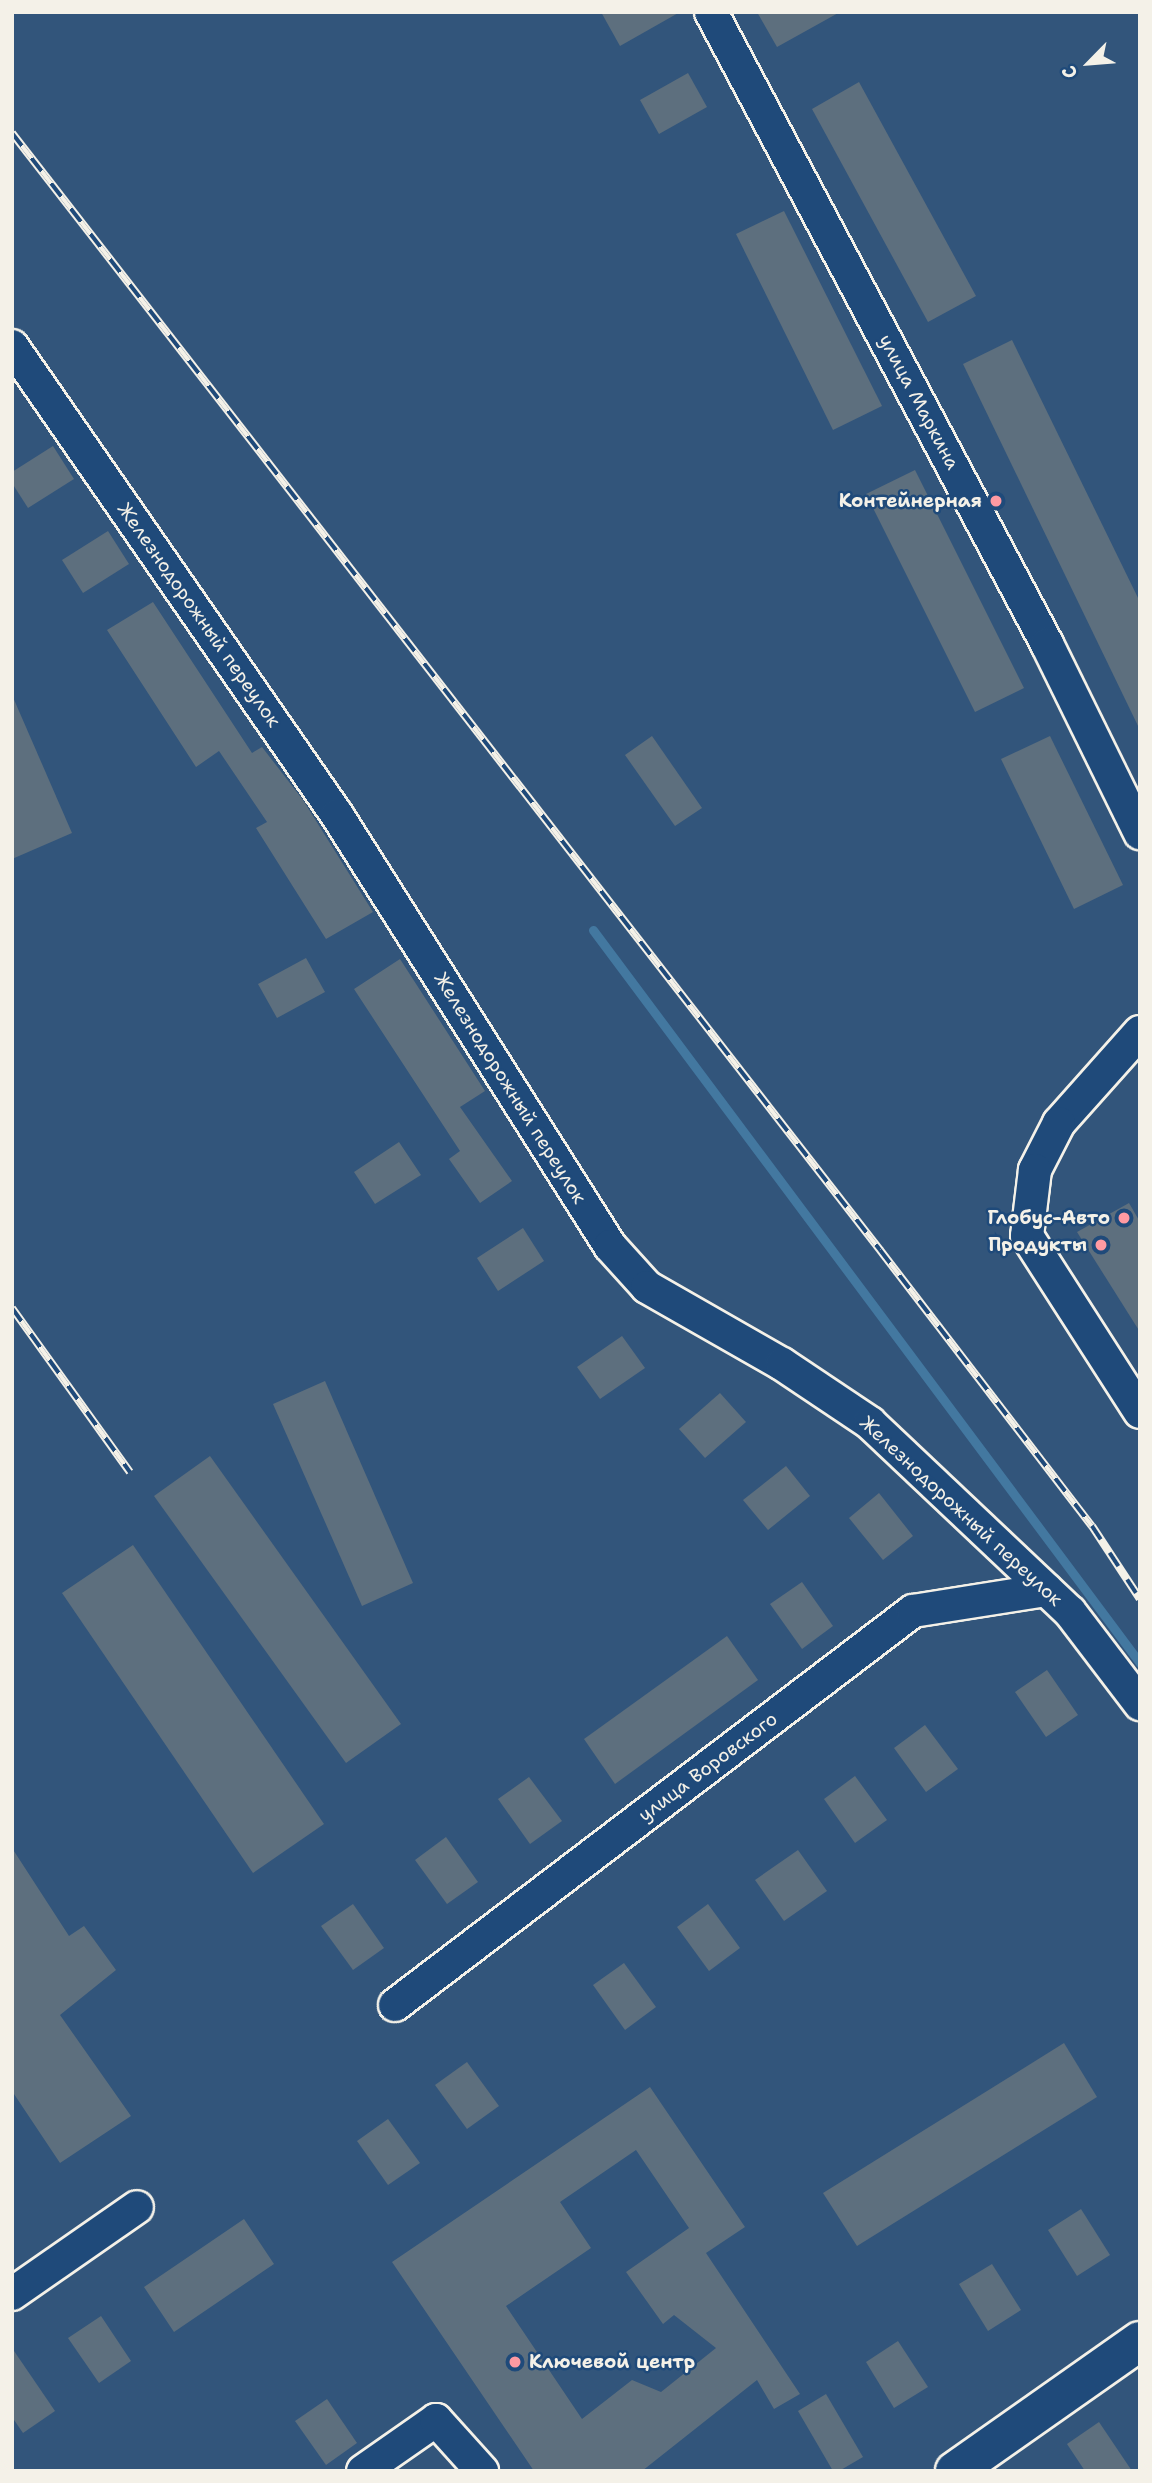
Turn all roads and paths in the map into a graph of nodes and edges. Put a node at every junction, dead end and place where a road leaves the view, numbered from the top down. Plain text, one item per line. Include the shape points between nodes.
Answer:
1 (711, 12) edge
2 (12, 346) edge
3 (1140, 833) edge
4 (1140, 1032) edge
5 (1140, 1412) edge
6 (1046, 1591) junction
7 (1140, 1704) edge
8 (395, 2005) dead end
9 (137, 2207) dead end
10 (12, 2294) edge
11 (1140, 2341) edge
12 (363, 2471) edge
13 (482, 2471) edge
14 (955, 2471) edge

1 - 3 street, улица Маркина via 1040,632
2 - 6 street, Железнодорожный переулок via 337,814 610,1246 647,1287 782,1364 870,1423
4 - 5 street via 1059,1123 1035,1170 1027,1236
6 - 7 street, Железнодорожный переулок
6 - 8 street, улица Воровского via 913,1611
9 - 10 street
11 - 14 street
12 - 13 street via 436,2420

